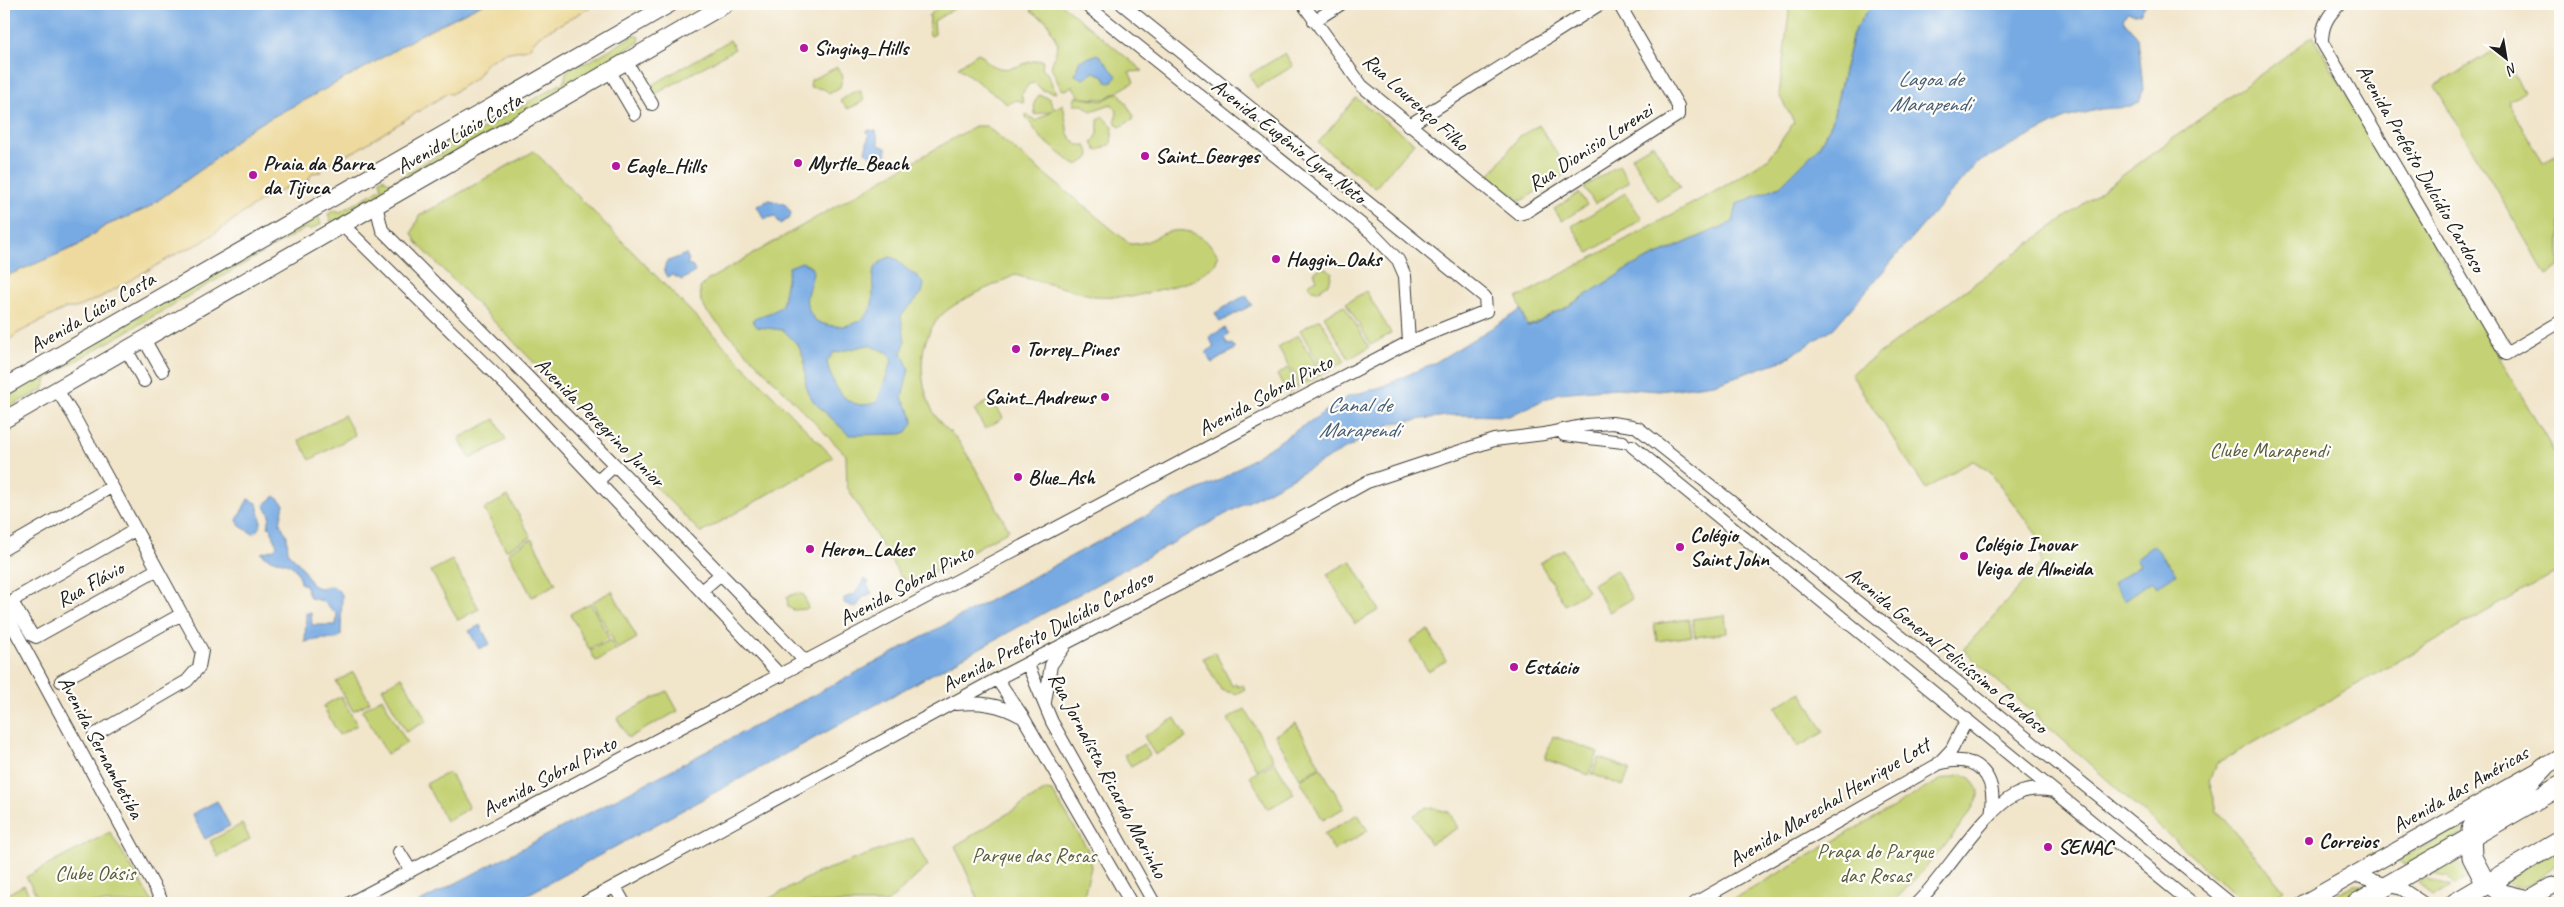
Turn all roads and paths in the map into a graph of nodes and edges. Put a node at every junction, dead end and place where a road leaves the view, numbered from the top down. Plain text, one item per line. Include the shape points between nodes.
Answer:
1 (670, 4) edge
2 (726, 4) edge
3 (1122, 4) edge
4 (1303, 4) edge
5 (1341, 4) edge
6 (1600, 4) edge
7 (1619, 4) edge
8 (2340, 4) edge
9 (1088, 5) edge
10 (1314, 21) junction
11 (590, 50) junction
12 (626, 60) junction
13 (609, 70) junction
14 (1240, 99) junction
15 (652, 104) dead end
16 (636, 114) dead end
17 (1226, 116) junction
18 (1408, 126) junction
19 (376, 205) junction
20 (1519, 214) joint
21 (1387, 216) junction
22 (343, 225) junction
23 (1372, 232) junction
24 (1486, 310) joint
25 (2560, 322) edge
26 (144, 339) junction
27 (1409, 342) junction
28 (126, 349) junction
29 (162, 371) dead end
30 (144, 381) dead end
31 (4, 387) edge
32 (57, 390) junction
33 (4, 419) edge
34 (1635, 427) junction
35 (1544, 434) junction
36 (1628, 444) junction
37 (615, 465) junction
38 (598, 481) junction
39 (110, 487) junction
40 (1744, 512) junction
41 (1734, 529) junction
42 (135, 530) junction
43 (4, 549) edge
44 (1815, 568) junction
45 (156, 570) junction
46 (721, 574) junction
47 (1802, 585) junction
48 (701, 591) junction
49 (4, 610) edge
50 (180, 615) junction
51 (1066, 644) junction
52 (1928, 659) junction
53 (806, 662) junction
54 (1028, 665) junction
55 (782, 676) junction
56 (1913, 676) junction
57 (997, 679) junction
58 (61, 681) dead end
59 (951, 704) junction
60 (1045, 707) junction
61 (1023, 717) junction
62 (1967, 719) junction
63 (94, 735) dead end
64 (1069, 752) junction
65 (2552, 762) edge
66 (1048, 763) junction
67 (1937, 765) junction
68 (2560, 786) edge
69 (2055, 791) junction
70 (2092, 794) junction
71 (2080, 812) junction
72 (1991, 814) junction
73 (2471, 838) junction
74 (2560, 841) edge
75 (399, 852) dead end
76 (1125, 852) junction
77 (1108, 862) junction
78 (411, 872) junction
79 (2354, 875) junction
80 (2557, 882) edge
81 (2488, 884) junction
82 (2388, 885) junction
83 (1933, 886) junction
84 (616, 887) junction
85 (2525, 901) edge
86 (163, 903) edge
87 (350, 903) edge
88 (584, 903) edge
89 (624, 903) edge
90 (1131, 903) edge
91 (1154, 903) edge
92 (1695, 903) edge
93 (1917, 903) edge
94 (1929, 903) edge
95 (2191, 903) edge
96 (2230, 903) edge
97 (2304, 903) edge
98 (2357, 903) edge
99 (2423, 903) edge
100 (2455, 903) edge

1 - 11 main road, Avenida Lúcio Costa
2 - 12 main road, Avenida Lúcio Costa
3 - 14 street, Avenida Eugênio Lyra Neto
4 - 10 street, Rua Lourenço Filho
5 - 10 street
6 - 18 street
7 - 20 street, Rua Dionisio Lorenzi via 1679,109 1678,115
8 - 25 street, Avenida Prefeito Dulcídio Cardoso via 2327,19 2322,30 2322,42 2506,354
9 - 17 street, Avenida Eugênio Lyra Neto
10 - 18 street, Rua Lourenço Filho via 1362,86
11 - 12 main road via 635,31 643,32 644,44
11 - 31 main road, Avenida Lúcio Costa
12 - 13 main road, Avenida Lúcio Costa
12 - 15 street
13 - 16 street
13 - 19 main road, Avenida Lúcio Costa
14 - 17 street
14 - 21 street, Avenida Eugênio Lyra Neto
17 - 23 street, Avenida Eugênio Lyra Neto
18 - 20 street, Rua Lourenço Filho
19 - 22 main road, Avenida Lúcio Costa
19 - 37 street, Avenida Peregrino Junior via 382,230
21 - 23 street via 1382,226
21 - 24 street, Avenida Eugênio Lyra Neto via 1485,297
22 - 26 main road, Avenida Lúcio Costa
22 - 38 street, Avenida Peregrino Junior
23 - 27 street, Avenida Eugênio Lyra Neto via 1398,260 1405,276
24 - 27 street, Avenida Sobral Pinto
26 - 28 main road, Avenida Lúcio Costa
26 - 29 street
27 - 53 street, Avenida Sobral Pinto
28 - 30 street
28 - 32 main road, Avenida Lúcio Costa
32 - 33 main road, Avenida Lúcio Costa
32 - 39 street
34 - 35 street via 1612,423
34 - 36 street via 1641,437 1638,443
34 - 40 street, Avenida General Felicíssimo Cardoso
35 - 36 street, Avenida General Felicíssimo Cardoso via 1582,435
35 - 51 street, Avenida Prefeito Dulcídio Cardoso via 1494,440 1367,482
36 - 41 street, Avenida General Felicíssimo Cardoso
37 - 38 street
37 - 46 street, Avenida Peregrino Junior
38 - 48 street, Avenida Peregrino Junior
39 - 42 street
39 - 43 street
40 - 41 street via 1738,512 1732,518 1730,524
40 - 44 street, Avenida General Felicíssimo Cardoso
41 - 47 street, Avenida General Felicíssimo Cardoso
42 - 45 street
42 - 45 street, Rua Flávio via 15,599 14,605 36,637
44 - 47 street via 1814,582
44 - 52 street, Avenida General Felicíssimo Cardoso
45 - 50 street
46 - 48 street
46 - 53 street, Avenida Peregrino Junior
47 - 56 street, Avenida General Felicíssimo Cardoso
48 - 55 street, Avenida Peregrino Junior
49 - 86 street, Avenida Sernambetiba
50 - 58 street
50 - 63 street via 202,651 199,667 187,682
51 - 54 street, Avenida Prefeito Dulcídio Cardoso
51 - 60 street via 1051,665
52 - 56 street via 1918,661
52 - 70 street, Avenida General Felicíssimo Cardoso
53 - 55 street, Avenida Sobral Pinto
54 - 57 street, Avenida Prefeito Dulcídio Cardoso
54 - 60 street, Rua Jornalista Ricardo Marinho
55 - 78 street, Avenida Sobral Pinto
56 - 62 street, Avenida General Felicíssimo Cardoso
57 - 59 street, Avenida Prefeito Dulcídio Cardoso
57 - 61 street, Rua Jornalista Ricardo Marinho
59 - 61 street via 998,706
59 - 84 street, Avenida Prefeito Dulcídio Cardoso
60 - 64 street, Rua Jornalista Ricardo Marinho
61 - 66 street, Rua Jornalista Ricardo Marinho
62 - 67 street, Avenida Marechal Henrique Lott via 1952,749
62 - 69 street, Avenida General Felicíssimo Cardoso
64 - 66 street
64 - 76 street, Rua Jornalista Ricardo Marinho
65 - 73 highway via 2522,790 2477,818
65 - 79 main road, Avenida das Américas
66 - 77 street, Rua Jornalista Ricardo Marinho
67 - 72 street via 1961,760 1974,764 1985,773 1992,785 1994,798
67 - 92 street, Avenida Marechal Henrique Lott
68 - 73 highway
69 - 71 street, Avenida General Felicíssimo Cardoso
69 - 72 street via 2029,790 2017,794
70 - 71 street via 2093,807
70 - 96 street, Avenida General Felicíssimo Cardoso
71 - 95 street, Avenida General Felicíssimo Cardoso
72 - 83 street
73 - 81 highway via 2475,865
73 - 82 highway
74 - 81 highway
75 - 78 street
76 - 77 street
76 - 91 street, Rua Jornalista Ricardo Marinho
77 - 90 street, Rua Jornalista Ricardo Marinho
78 - 87 street, Avenida Sobral Pinto
79 - 82 street
79 - 97 main road, Avenida das Américas
80 - 85 main road
81 - 85 highway via 2503,894
81 - 100 highway
82 - 98 highway
82 - 99 street via 2411,894
83 - 93 street
83 - 94 street
84 - 88 street, Avenida Prefeito Dulcídio Cardoso
84 - 89 street

